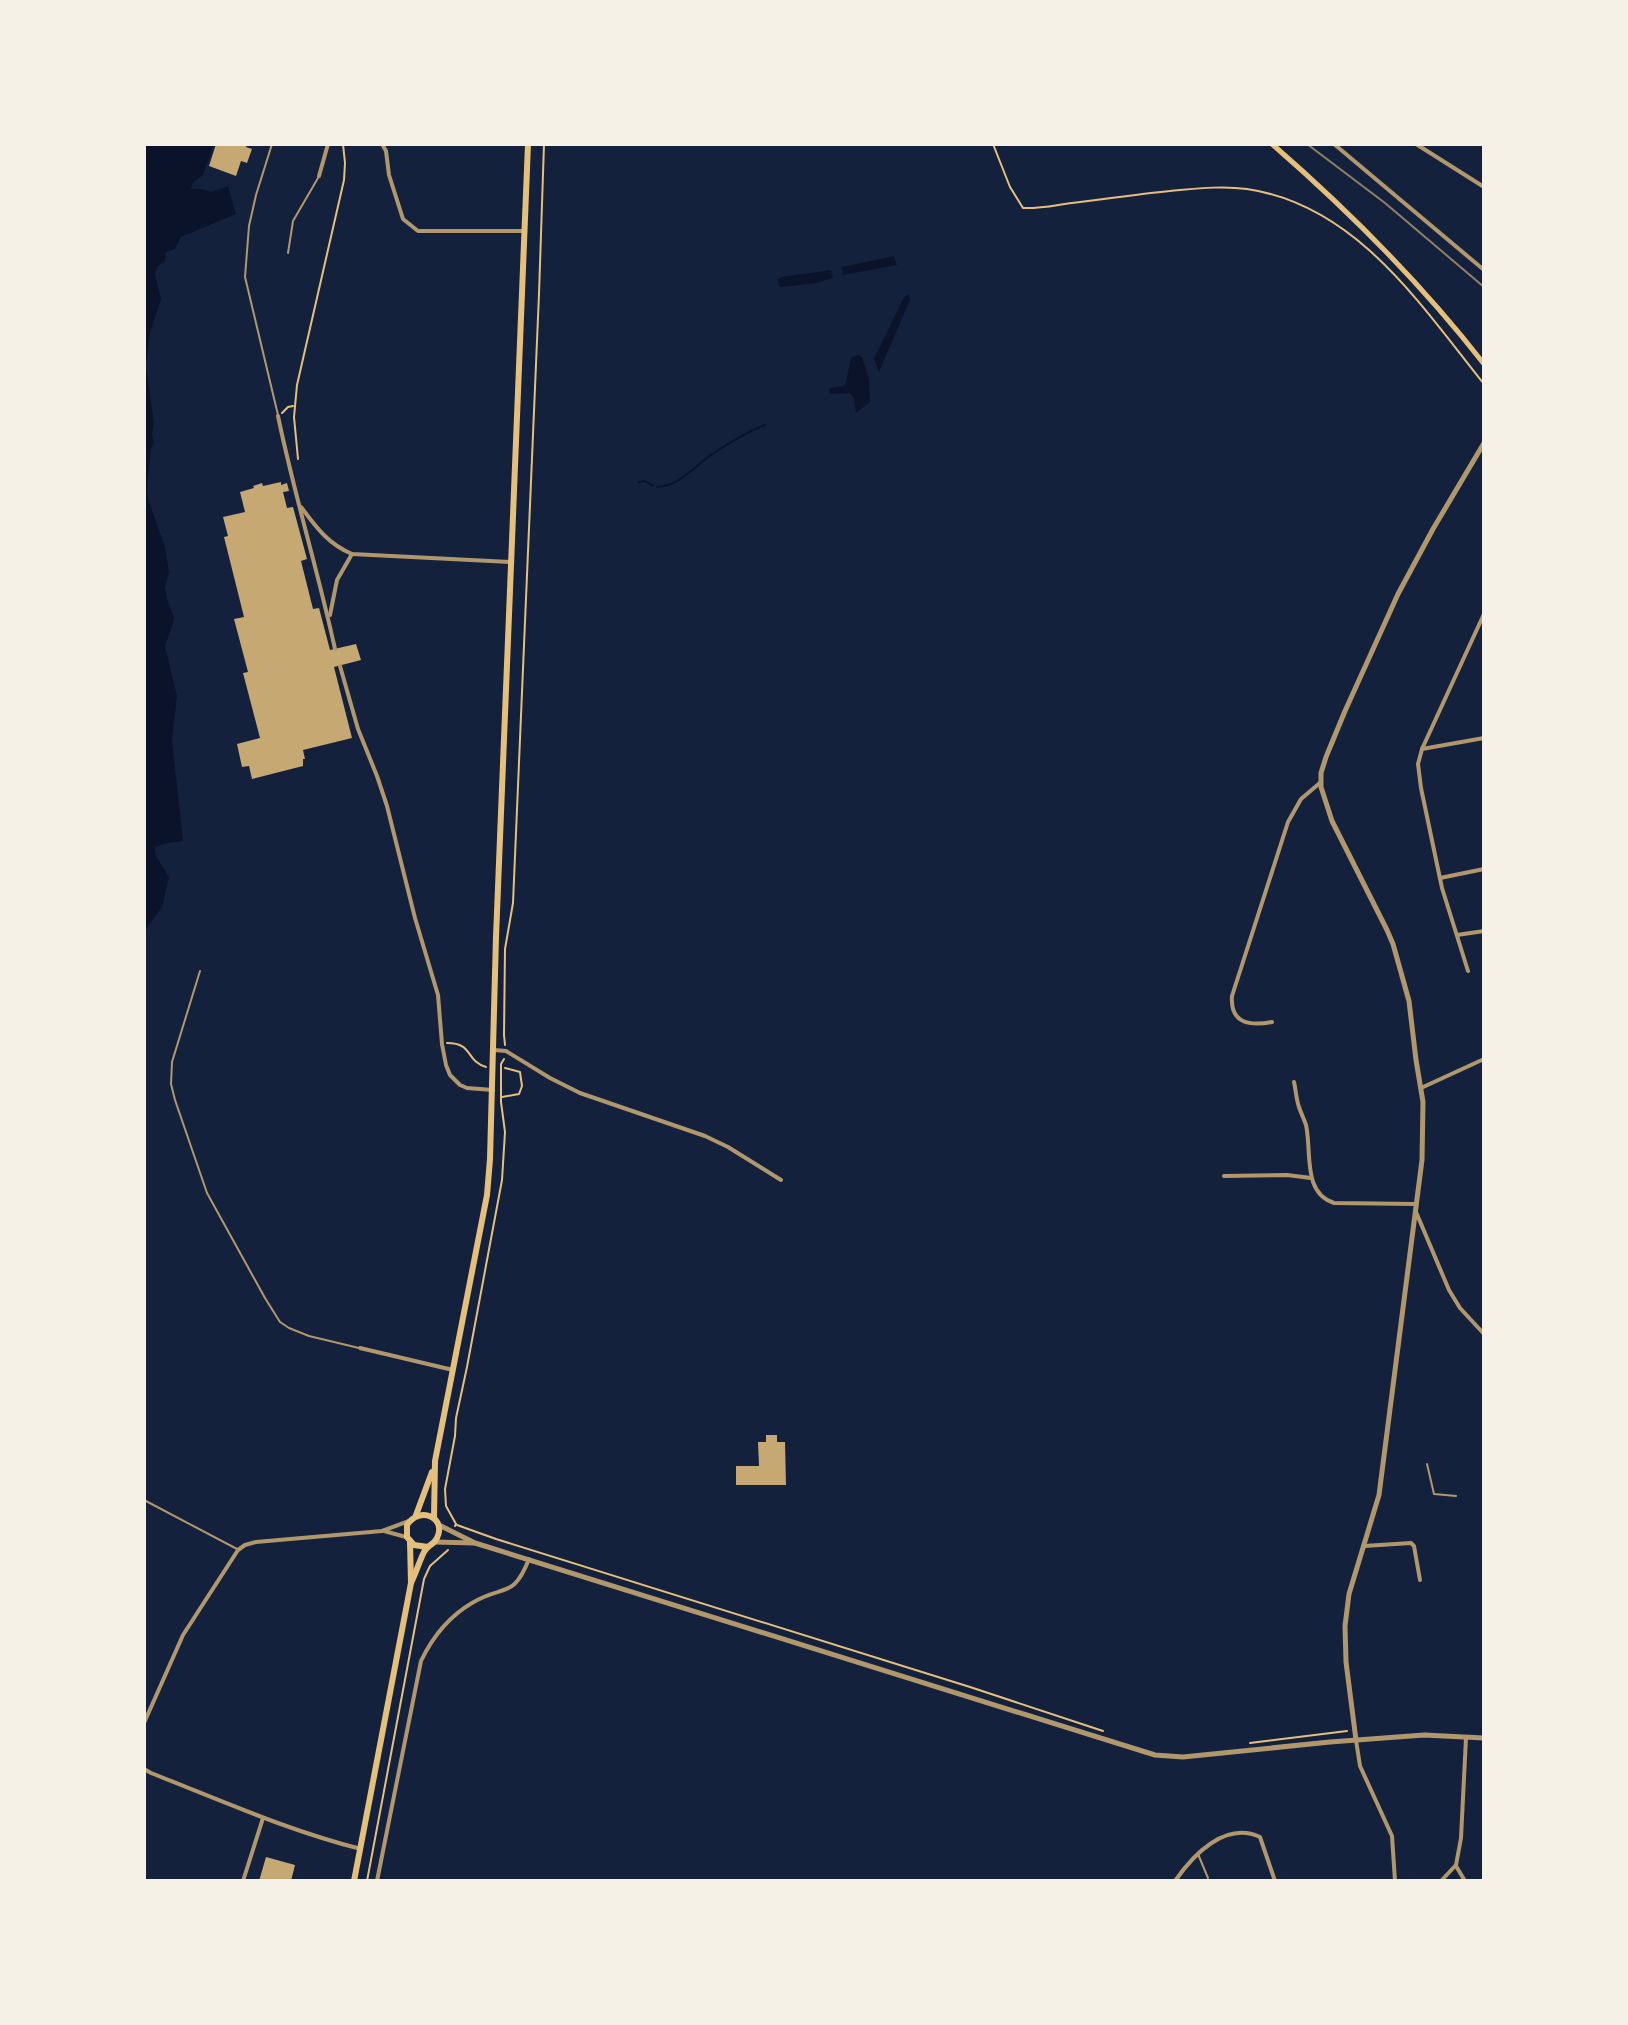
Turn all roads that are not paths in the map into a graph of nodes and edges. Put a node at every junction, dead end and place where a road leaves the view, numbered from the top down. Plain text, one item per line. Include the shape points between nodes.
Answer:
1 (272, 144) edge
2 (328, 144) edge
3 (382, 144) edge
4 (528, 144) edge
5 (1272, 144) edge
6 (1334, 144) edge
7 (1416, 144) edge
8 (319, 176) joint
9 (1484, 187) edge
10 (524, 231) junction
11 (288, 253) dead end
12 (1484, 270) edge
13 (1484, 364) edge
14 (278, 416) joint
15 (1484, 443) edge
16 (300, 505) junction
17 (352, 554) junction
18 (511, 562) junction
19 (1484, 614) edge
20 (329, 620) junction
21 (335, 649) dead end
22 (340, 666) dead end
23 (1484, 738) edge
24 (1422, 749) junction
25 (1321, 782) junction
26 (1484, 869) edge
27 (1440, 878) junction
28 (1484, 931) edge
29 (1457, 935) junction
30 (200, 971) dead end
31 (1468, 971) dead end
32 (1272, 1022) dead end
33 (494, 1050) junction
34 (1484, 1059) edge
35 (1294, 1082) dead end
36 (1421, 1088) junction
37 (493, 1090) junction
38 (1224, 1176) dead end
39 (1311, 1178) junction
40 (781, 1180) dead end
41 (1415, 1207) junction
42 (1484, 1334) edge
43 (360, 1348) joint
44 (453, 1370) junction
45 (435, 1461) junction
46 (1427, 1464) dead end
47 (1456, 1496) dead end
48 (144, 1500) edge
49 (416, 1515) junction
50 (409, 1521) junction
51 (436, 1521) junction
52 (382, 1531) junction
53 (409, 1540) junction
54 (475, 1543) junction
55 (431, 1544) junction
56 (1364, 1546) junction
57 (238, 1550) junction
58 (529, 1559) junction
59 (1420, 1580) dead end
60 (411, 1583) junction
61 (144, 1723) edge
62 (1466, 1736) junction
63 (1484, 1738) edge
64 (1356, 1740) junction
65 (144, 1769) edge
66 (263, 1817) junction
67 (361, 1849) junction
68 (1198, 1853) junction
69 (1456, 1865) junction
70 (1208, 1878) dead end
71 (243, 1881) edge
72 (354, 1881) edge
73 (377, 1881) edge
74 (1175, 1881) edge
75 (1275, 1881) edge
76 (1395, 1881) edge
77 (1441, 1881) edge
78 (1465, 1881) edge

1 - 14 lane via 249,226 245,277
2 - 8 street
3 - 10 street via 403,219 418,231
4 - 10 highway
5 - 13 main road via 1402,267
6 - 12 street
7 - 9 street
8 - 11 lane via 293,221
10 - 18 highway
14 - 16 street
15 - 25 street via 1398,594 1326,757
16 - 17 street via 325,538
16 - 20 street
17 - 18 street
17 - 20 street via 337,580
18 - 33 highway
19 - 24 street
20 - 21 street
22 - 37 street via 387,806 438,995 446,1065 455,1081 467,1088
23 - 24 street
24 - 27 street via 1420,782
25 - 32 street via 1301,799 1288,822 1232,996 1238,1017 1256,1025
25 - 36 street via 1332,821 1393,944 1411,1011
26 - 27 street
27 - 29 street
28 - 29 street
29 - 31 street
30 - 43 lane via 172,1062 171,1084 207,1193 280,1322 309,1336
33 - 37 highway
33 - 40 street via 506,1051 580,1093 705,1136
34 - 36 street
35 - 39 street via 1306,1123
36 - 41 street via 1422,1155
37 - 44 highway via 487,1195
38 - 39 street
39 - 41 street via 1324,1200 1334,1203
41 - 42 street via 1449,1290
41 - 56 street via 1379,1495
43 - 44 street
44 - 45 highway
45 - 49 highway
45 - 51 highway
46 - 47 lane via 1434,1494
48 - 57 lane
49 - 50 highway
49 - 51 highway
50 - 52 street
50 - 53 highway
51 - 54 street
51 - 55 highway via 439,1534
52 - 53 street
52 - 57 street via 256,1542
53 - 55 highway via 419,1547
53 - 60 highway
54 - 55 street
54 - 58 street
55 - 60 highway
56 - 59 street via 1411,1543
56 - 64 street via 1345,1626
57 - 61 street via 183,1635
58 - 64 street via 1155,1755 1183,1757
58 - 73 street via 518,1583 453,1616 421,1661
60 - 67 highway
62 - 63 street
62 - 64 street
62 - 69 street
64 - 76 street via 1360,1766 1392,1836
65 - 66 street
66 - 67 street
66 - 71 street
67 - 72 highway
68 - 70 lane
68 - 74 street
68 - 75 street via 1227,1835 1253,1834 1260,1837
69 - 77 street
69 - 78 street

